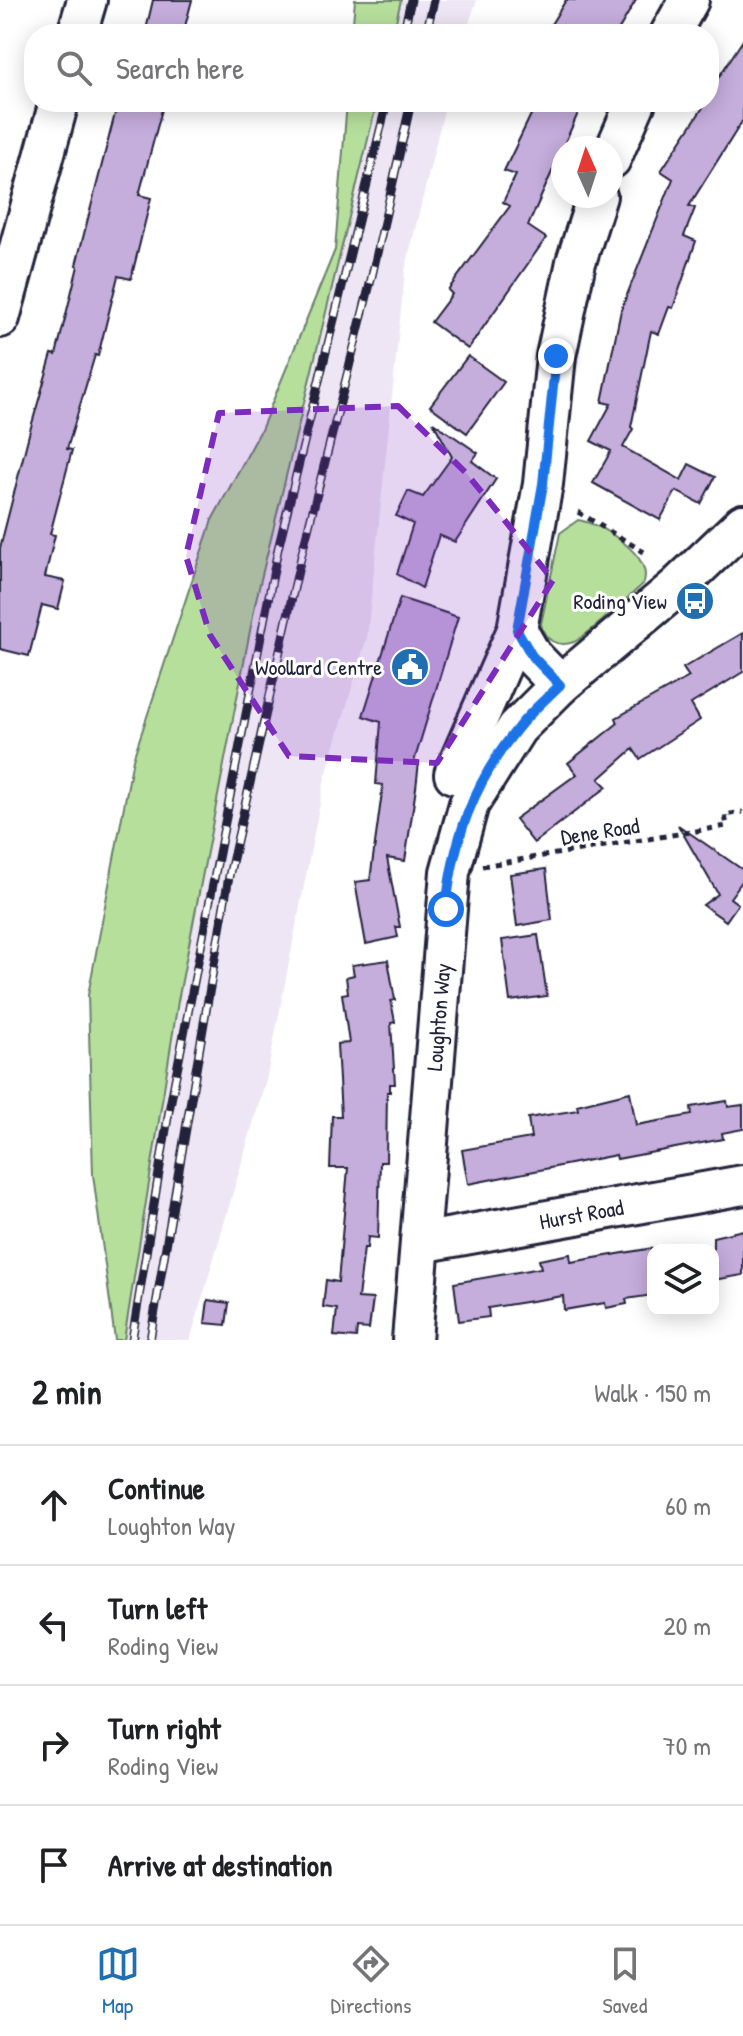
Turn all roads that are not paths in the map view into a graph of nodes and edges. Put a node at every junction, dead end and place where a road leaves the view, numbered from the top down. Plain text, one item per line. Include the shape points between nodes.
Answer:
1 (87, 0) edge
2 (689, 0) edge
3 (80, 24) edge
4 (676, 24) edge
5 (56, 112) edge
6 (632, 112) edge
7 (621, 136) edge
8 (593, 208) edge
9 (0, 318) edge
10 (743, 524) edge
11 (517, 630) junction
12 (560, 685) junction
13 (454, 774) dead end
14 (743, 1185) edge
15 (420, 1243) junction
16 (412, 1340) edge

1 - 3 street
2 - 4 street
5 - 9 street
6 - 7 street
8 - 11 street via 556,356 543,484
10 - 12 street, Loughton Way
11 - 12 street via 532,656
11 - 13 street
12 - 15 street, Loughton Way via 517,728 469,804 450,872
14 - 15 street, Hurst Road
15 - 16 street, Loughton Way

